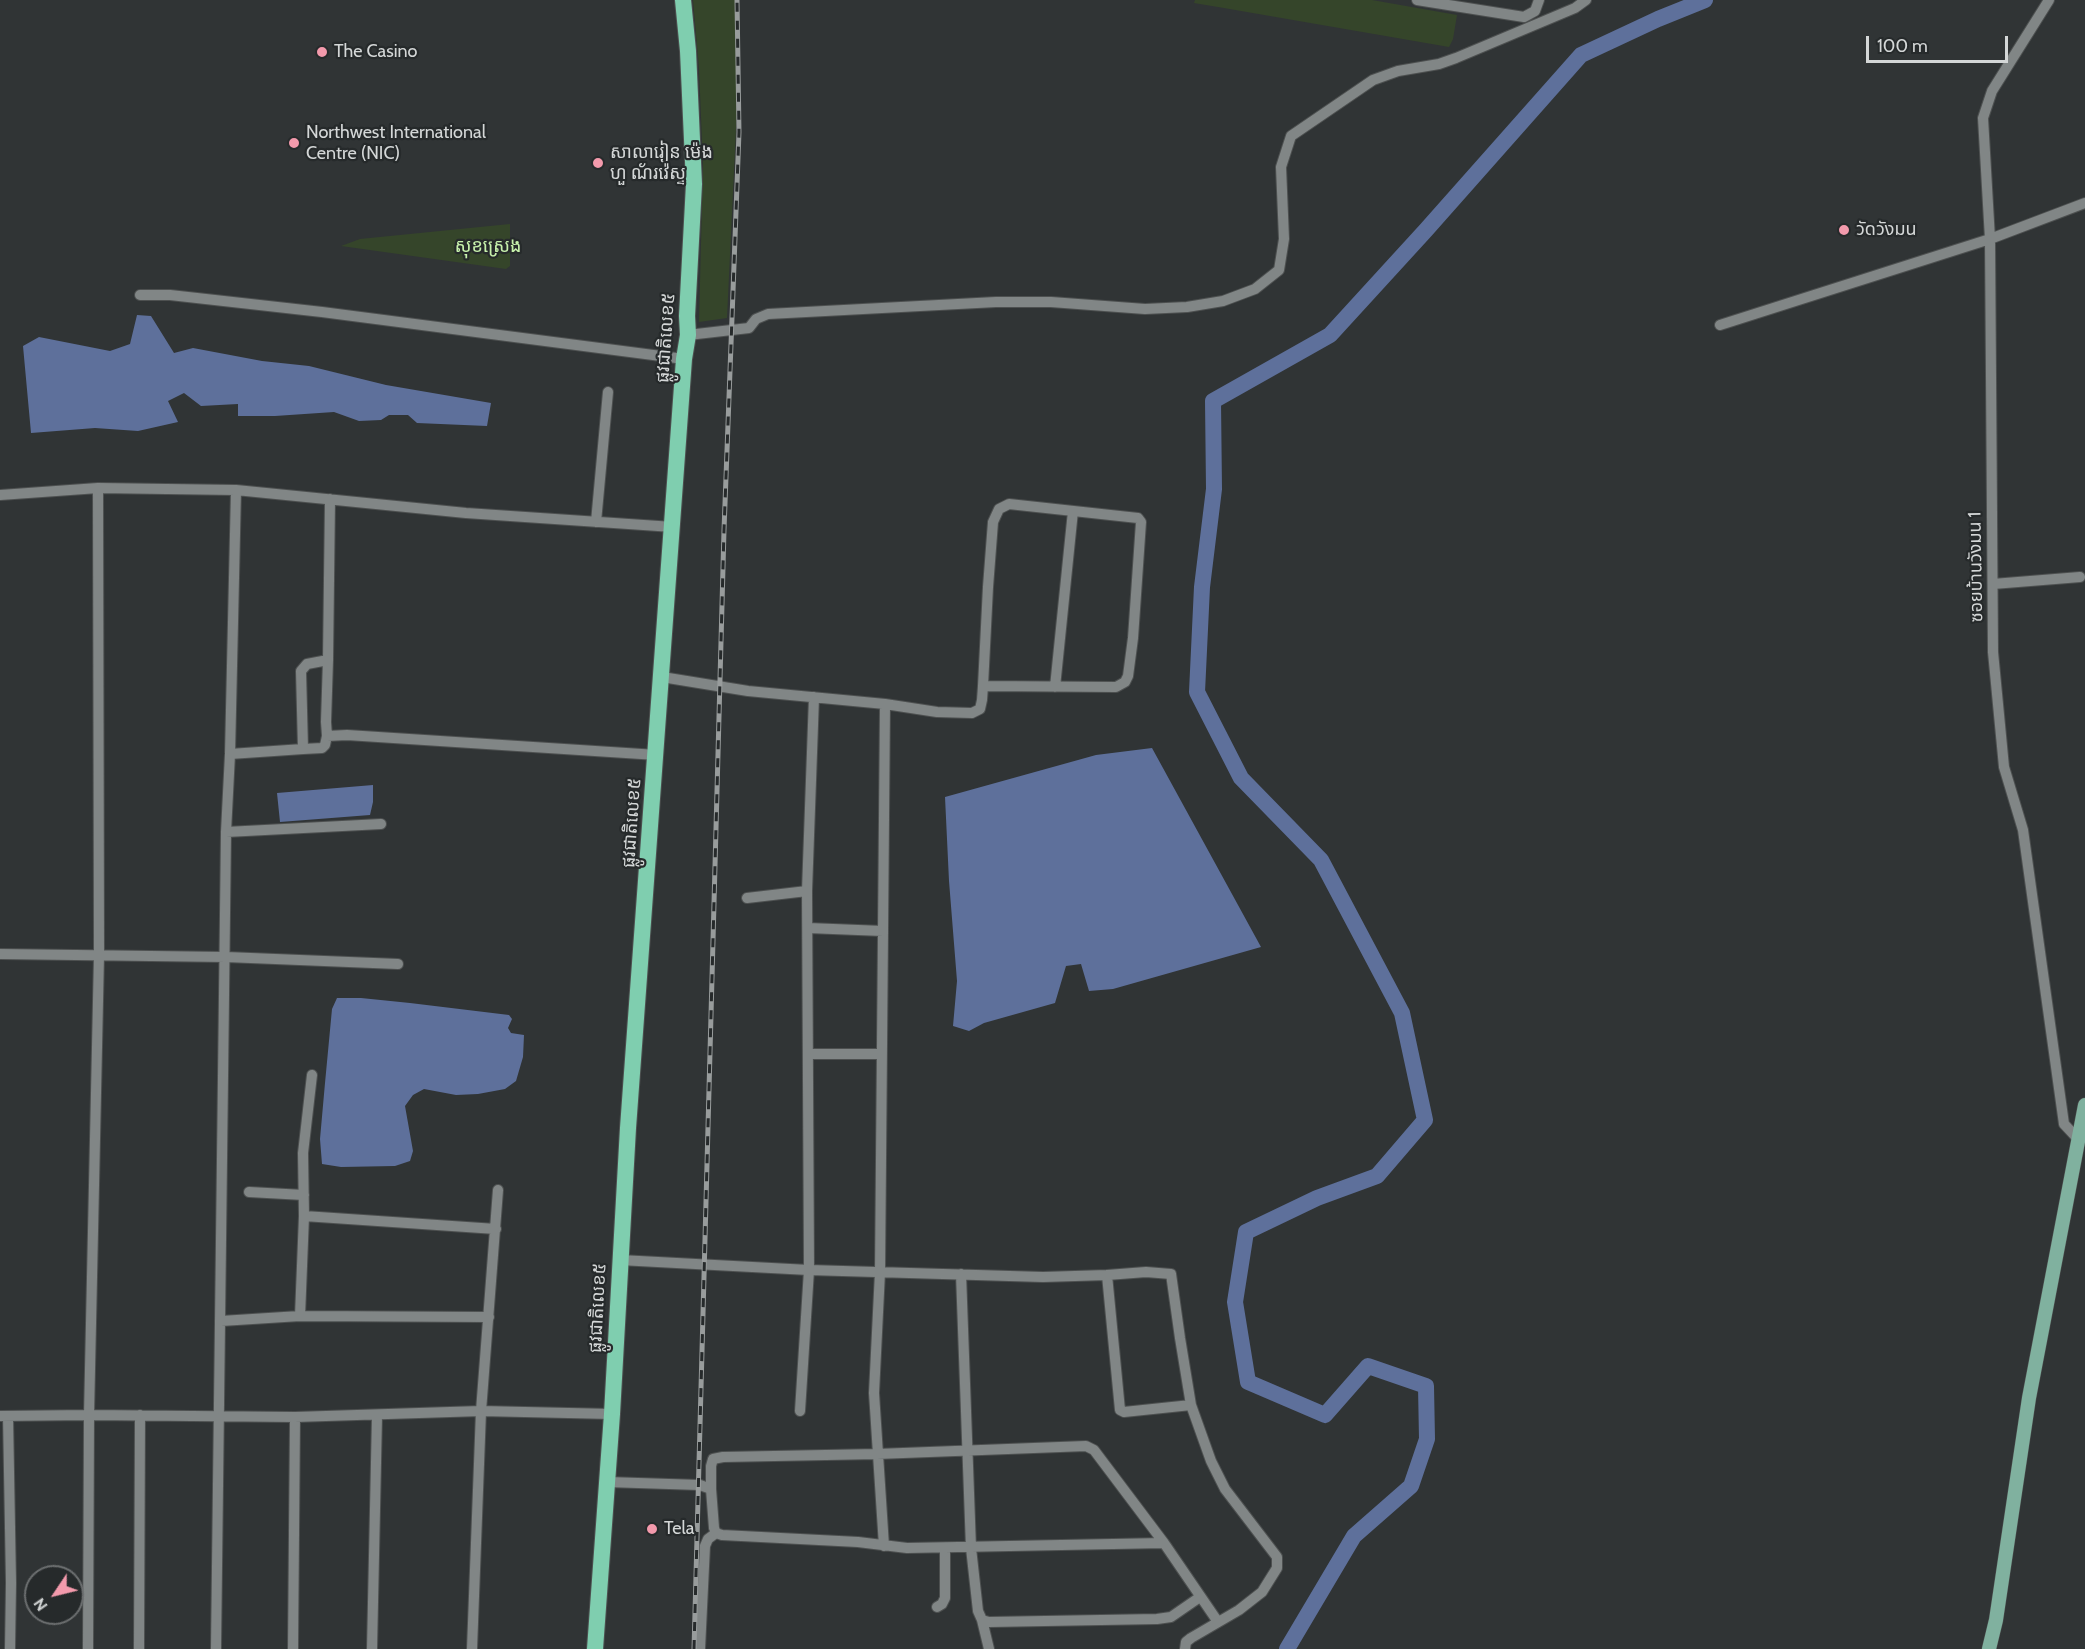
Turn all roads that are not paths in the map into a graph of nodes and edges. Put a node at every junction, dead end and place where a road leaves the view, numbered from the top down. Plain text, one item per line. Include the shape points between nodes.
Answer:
1 (682, 0) edge
2 (1417, 0) edge
3 (1539, 0) edge
4 (1586, 0) edge
5 (2049, 0) edge
6 (1459, 4) edge
7 (2085, 203) edge
8 (1990, 239) junction
9 (140, 295) dead end
10 (1720, 325) dead end
11 (688, 335) junction
12 (684, 359) junction
13 (608, 392) dead end
14 (98, 488) junction
15 (236, 490) junction
16 (0, 495) edge
17 (330, 499) junction
18 (1073, 511) junction
19 (596, 522) junction
20 (673, 527) junction
21 (2080, 577) dead end
22 (1993, 584) junction
23 (328, 660) junction
24 (662, 676) junction
25 (982, 686) junction
26 (1055, 687) junction
27 (814, 697) junction
28 (885, 704) junction
29 (327, 736) junction
30 (303, 749) junction
31 (230, 754) junction
32 (657, 755) junction
33 (381, 824) dead end
34 (226, 832) junction
35 (807, 891) junction
36 (747, 898) dead end
37 (808, 928) junction
38 (883, 931) junction
39 (0, 954) edge
40 (99, 955) junction
41 (226, 957) junction
42 (398, 964) dead end
43 (809, 1054) junction
44 (882, 1054) junction
45 (312, 1075) dead end
46 (2085, 1105) edge
47 (2079, 1140) junction
48 (498, 1190) dead end
49 (249, 1192) dead end
50 (304, 1195) junction
51 (304, 1216) junction
52 (496, 1229) junction
53 (620, 1260) junction
54 (808, 1270) junction
55 (880, 1272) junction
56 (961, 1274) junction
57 (1107, 1275) junction
58 (300, 1316) junction
59 (489, 1317) junction
60 (221, 1321) junction
61 (1191, 1405) junction
62 (481, 1411) junction
63 (800, 1412) dead end
64 (612, 1414) junction
65 (88, 1415) junction
66 (141, 1415) junction
67 (4, 1416) edge
68 (219, 1416) junction
69 (377, 1416) junction
70 (295, 1417) junction
71 (967, 1450) junction
72 (877, 1454) junction
73 (607, 1482) junction
74 (711, 1489) junction
75 (716, 1533) junction
76 (1164, 1544) junction
77 (884, 1546) junction
78 (945, 1548) junction
79 (970, 1548) junction
80 (1200, 1597) junction
81 (937, 1607) dead end
82 (982, 1620) junction
83 (1218, 1622) junction
84 (10, 1649) edge
85 (88, 1649) edge
86 (140, 1649) edge
87 (216, 1649) edge
88 (293, 1649) edge
89 (372, 1649) edge
90 (472, 1649) edge
91 (595, 1649) edge
92 (700, 1649) edge
93 (988, 1649) edge
94 (1185, 1649) edge
95 (1989, 1649) edge

1 - 11 highway, ផ្លូវជាតិលេខ៥ via 694,184
2 - 6 street
3 - 6 street via 1535,11 1524,17
4 - 11 street via 1456,58 1373,80 1291,136 1281,167 1284,240 1279,270 1255,289 1222,301 1187,307 1145,309 996,302 768,314 756,319 749,328
5 - 8 street, ซอยบ้านวังมน 1 via 1992,91 1983,118
7 - 8 street
8 - 10 street
8 - 22 street, ซอยบ้านวังมน 1
9 - 12 street via 322,312
11 - 12 highway, ផ្លូវជាតិលេខ៥
12 - 20 highway, ផ្លូវជាតិលេខ៥
13 - 19 street
14 - 15 street
14 - 16 street
14 - 40 street
15 - 17 street
15 - 31 street
17 - 19 street
17 - 23 street
18 - 25 street via 1009,504 996,515
18 - 26 street
18 - 26 street via 1134,517 1141,522 1133,638 1125,682 1116,687
19 - 20 street
20 - 24 highway, ផ្លូវជាតិលេខ៥
21 - 22 street
22 - 47 street, ซอยบ้านวังมน 1 via 1993,652 2004,767 2023,830 2064,1124
23 - 29 street
23 - 30 street via 307,664 301,671
24 - 27 street via 748,691
24 - 32 highway, ផ្លូវជាតិលេខ៥
25 - 26 street
25 - 28 street via 980,709 972,713
27 - 28 street
27 - 35 street
28 - 38 street
29 - 30 street via 322,748
29 - 32 street
30 - 31 street
31 - 34 street
32 - 53 highway, ផ្លូវជាតិលេខ៥
33 - 34 street
34 - 41 street
35 - 36 street
35 - 37 street
37 - 38 street
37 - 43 street
38 - 44 street
39 - 40 street
40 - 41 street
40 - 65 street
41 - 42 street
41 - 60 street
43 - 44 street
43 - 54 street
44 - 55 street
45 - 50 street via 303,1153
46 - 47 main road
47 - 95 main road via 2029,1398
48 - 52 street
49 - 50 street
50 - 51 street
51 - 52 street
51 - 58 street
52 - 59 street
53 - 54 street
53 - 64 highway, ផ្លូវជាតិលេខ៥
54 - 55 street
54 - 63 street
55 - 56 street
55 - 72 street via 874,1393
56 - 57 street
56 - 71 street
57 - 61 street via 1171,1274
57 - 61 street via 1120,1410
58 - 59 street
58 - 60 street
59 - 62 street
60 - 68 street
61 - 83 street via 1225,1489 1277,1557 1277,1568 1262,1592
62 - 64 street
62 - 69 street
62 - 90 street
64 - 73 highway, ផ្លូវជាតិលេខ៥
65 - 66 street
65 - 67 street
65 - 85 street
66 - 68 street
66 - 86 street
67 - 84 street via 11,1559
68 - 70 street
68 - 87 street
69 - 70 street
69 - 89 street
70 - 88 street
71 - 72 street
71 - 76 street via 1086,1446 1094,1450
71 - 79 street
72 - 74 street via 713,1459
72 - 77 street
73 - 74 street via 700,1485
73 - 91 highway, ផ្លូវជាតិលេខ៥
74 - 75 street
75 - 77 street
75 - 92 street via 705,1546
76 - 79 street
76 - 80 street
77 - 78 street
78 - 79 street
78 - 81 street via 945,1598
79 - 82 street
80 - 82 street via 1171,1617
80 - 83 street
82 - 93 street
83 - 94 street via 1186,1642

